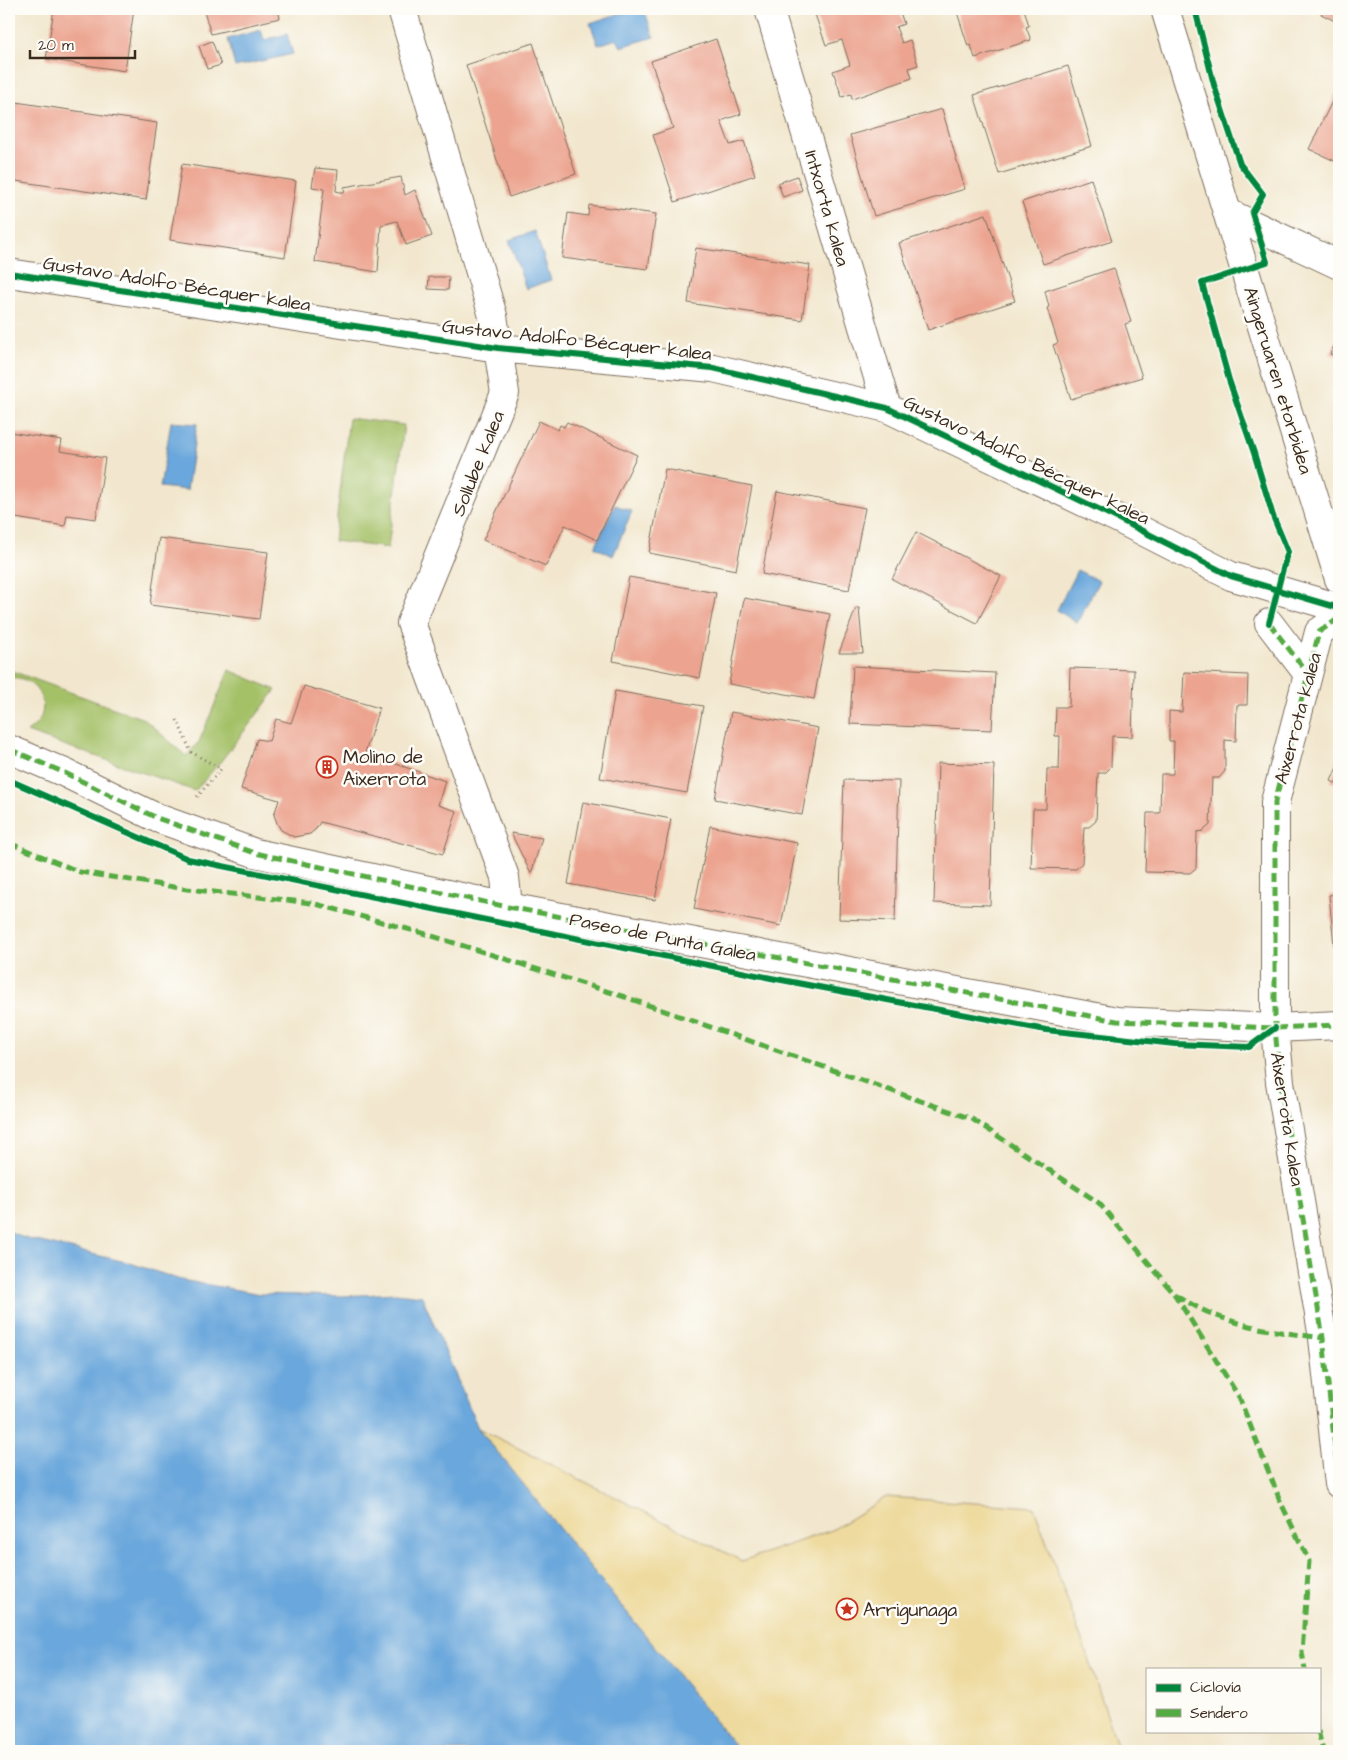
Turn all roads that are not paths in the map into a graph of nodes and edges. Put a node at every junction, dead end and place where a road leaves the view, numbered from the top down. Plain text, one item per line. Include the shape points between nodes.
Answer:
1 (402, 9) edge
2 (769, 9) edge
3 (1165, 9) edge
4 (1228, 212) junction
5 (1339, 265) edge
6 (9, 273) edge
7 (498, 348) junction
8 (887, 408) junction
9 (1339, 579) edge
10 (1339, 608) edge
11 (1339, 618) edge
12 (1269, 623) dead end
13 (1308, 674) junction
14 (9, 749) edge
15 (508, 907) junction
16 (1339, 1024) edge
17 (1275, 1028) junction
18 (1331, 1337) edge
19 (1339, 1484) edge

1 - 7 street, Sollube kalea via 493,316
2 - 8 street, Intxorta kalea
3 - 4 street, Aingeruaren etorbidea
4 - 5 street
4 - 9 street, Aingeruaren etorbidea
6 - 7 street, Gustavo Adolfo Bécquer kalea
7 - 8 street, Gustavo Adolfo Bécquer kalea via 713,368
7 - 15 street, Sollube kalea via 505,393 411,623 505,877
8 - 10 street, Gustavo Adolfo Bécquer kalea via 1231,576
11 - 13 street, Aixerrota kalea via 1320,632
12 - 13 street
13 - 17 street, Aixerrota kalea via 1275,802
14 - 15 street, Paseo de Punta Galea via 157,818 255,853
15 - 17 street, Paseo de Punta Galea via 1117,1021
16 - 17 street, Paseo de Punta Galea
17 - 18 street, Aixerrota kalea via 1280,1082
18 - 19 street, Aixerrota kalea

